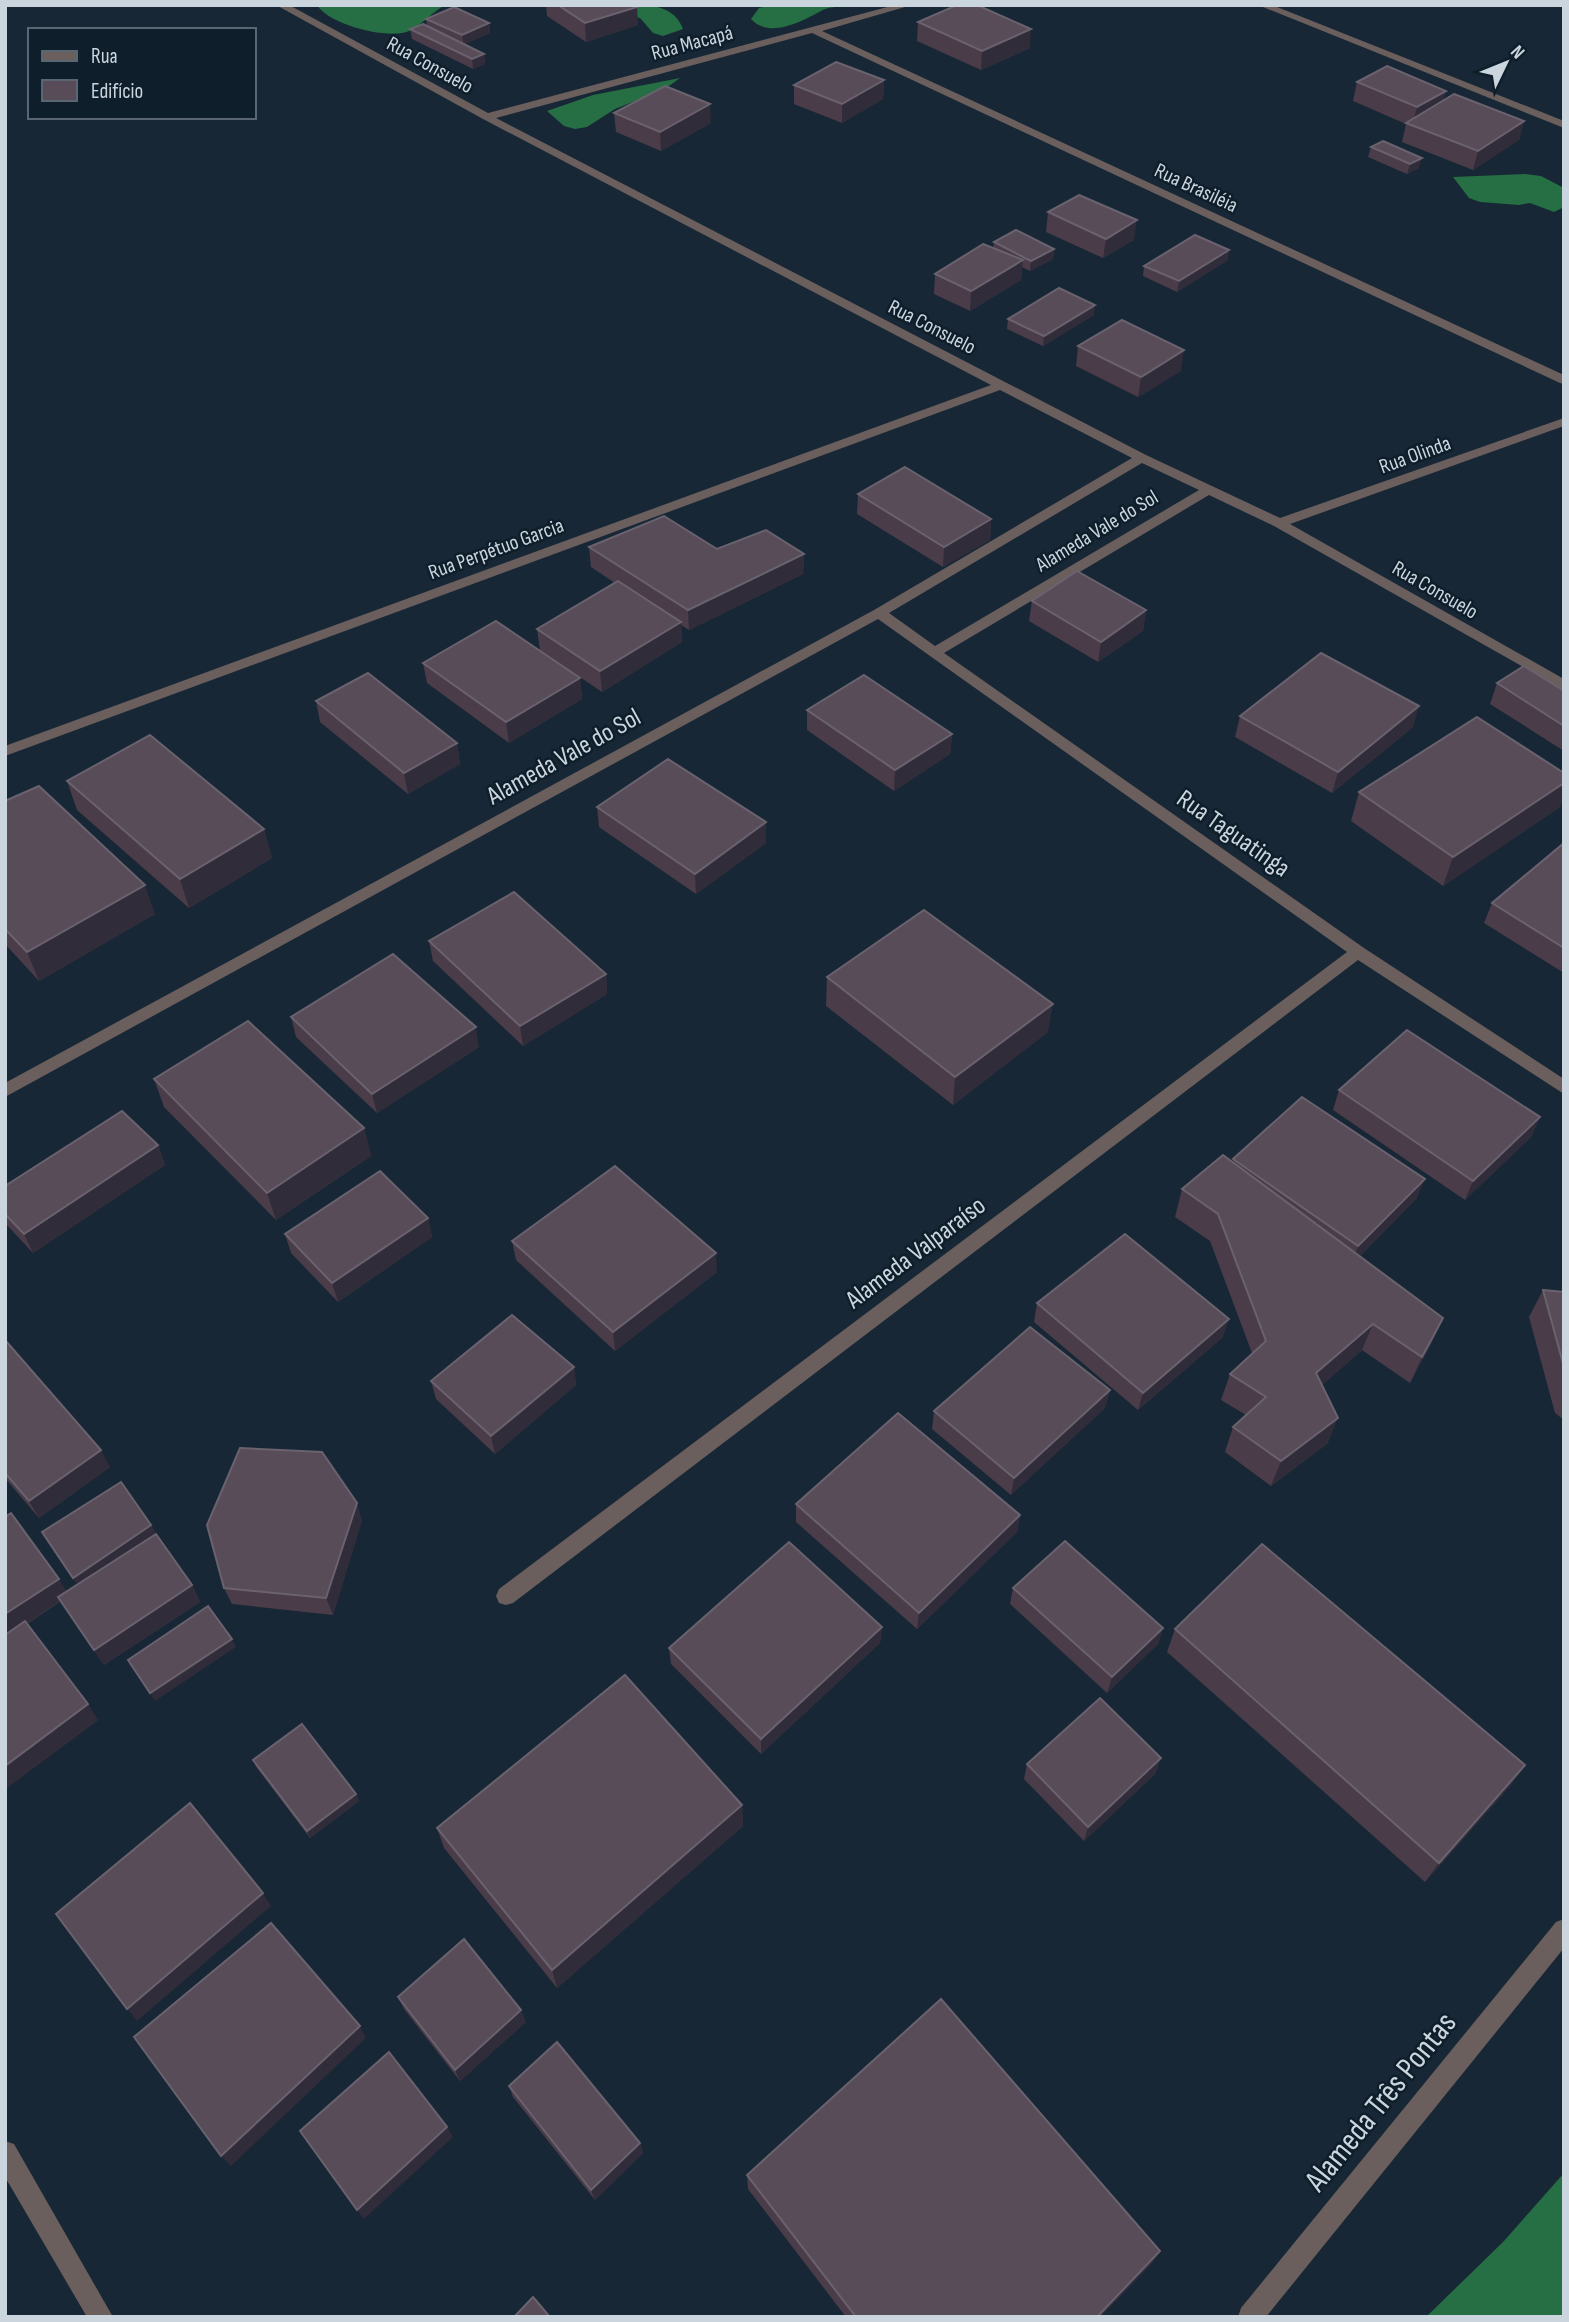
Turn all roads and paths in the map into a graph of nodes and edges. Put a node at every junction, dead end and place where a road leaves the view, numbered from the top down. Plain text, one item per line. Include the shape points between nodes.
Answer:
1 (281, 5) edge
2 (907, 5) edge
3 (1263, 5) edge
4 (813, 30) junction
5 (486, 117) junction
6 (1564, 125) edge
7 (1564, 380) edge
8 (1001, 385) junction
9 (1564, 422) edge
10 (1141, 458) junction
11 (1208, 490) junction
12 (1279, 523) junction
13 (879, 612) junction
14 (935, 652) junction
15 (1564, 685) edge
16 (5, 751) edge
17 (1358, 952) junction
18 (1564, 1088) edge
19 (5, 1091) edge
20 (506, 1596) dead end
21 (1564, 1930) edge
22 (5, 2153) edge
23 (101, 2317) edge
24 (1250, 2317) edge

1 - 5 street, Rua Consuelo
2 - 4 street, Rua Macapá
3 - 6 street
4 - 5 street, Rua Macapá
4 - 7 street, Rua Brasiléia
5 - 8 street, Rua Consuelo
8 - 10 street, Rua Consuelo
8 - 16 street, Rua Perpétuo Garcia
9 - 12 street, Rua Olinda
10 - 11 street, Rua Consuelo
10 - 13 street, Alameda Vale do Sol
11 - 12 street, Rua Consuelo
11 - 14 street, Alameda Vale do Sol
12 - 15 street, Rua Consuelo
13 - 14 street, Rua Taguatinga
13 - 19 street, Alameda Vale do Sol
14 - 17 street, Rua Taguatinga
17 - 18 street, Rua Taguatinga
17 - 20 street, Alameda Valparaíso
21 - 24 street, Alameda Três Pontas
22 - 23 street

